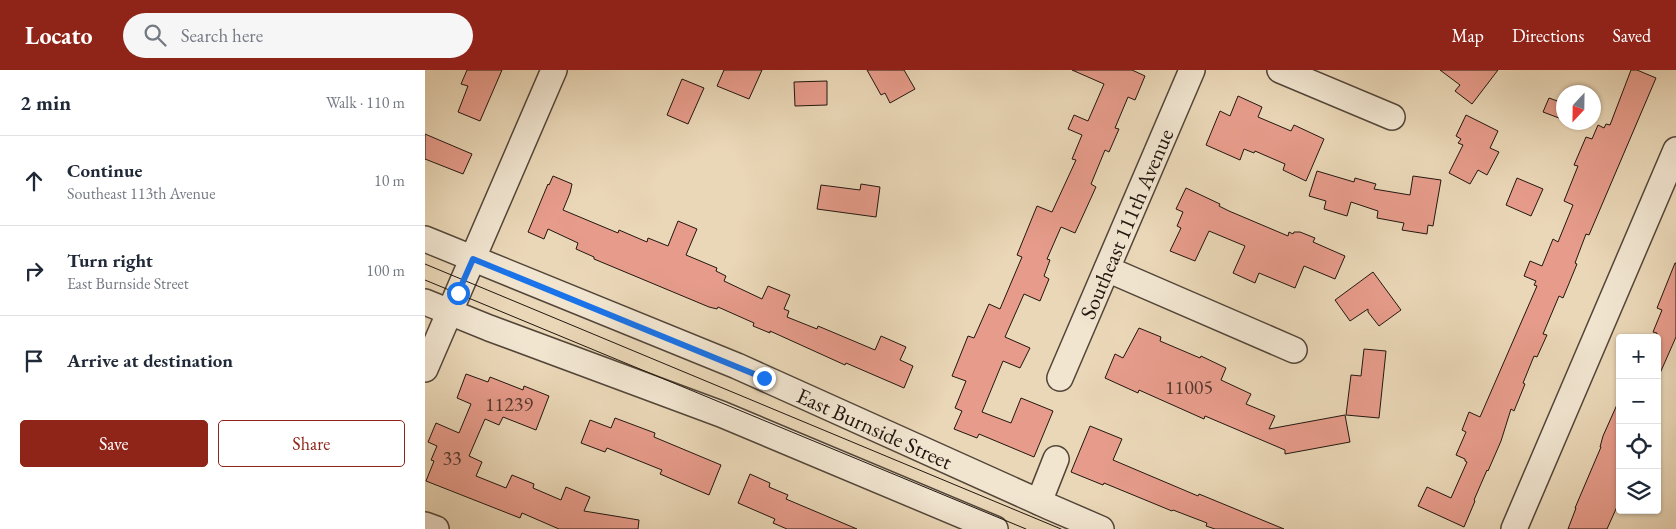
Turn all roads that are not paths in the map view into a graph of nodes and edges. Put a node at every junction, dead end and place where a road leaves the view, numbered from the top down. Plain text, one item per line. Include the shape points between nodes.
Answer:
1 (554, 70) edge
2 (1192, 70) edge
3 (1280, 70) edge
4 (1392, 117) dead end
5 (1676, 150) edge
6 (425, 239) edge
7 (473, 259) junction
8 (1107, 269) junction
9 (425, 302) edge
10 (450, 312) junction
11 (1294, 350) dead end
12 (425, 369) edge
13 (1060, 378) dead end
14 (1056, 459) dead end
15 (1039, 502) junction
16 (425, 524) edge
17 (436, 529) edge
18 (995, 529) edge
19 (1101, 529) edge
20 (1514, 529) edge

1 - 7 street
2 - 8 street, Southeast 111th Avenue
3 - 4 street
5 - 20 street
6 - 7 street, East Burnside Street
7 - 10 street
7 - 15 street, East Burnside Street via 737,366
8 - 11 street
8 - 13 street, Southeast 111th Avenue
9 - 10 street, East Burnside Street
10 - 12 street
10 - 18 street, East Burnside Street via 721,414
14 - 15 street
15 - 19 street, East Burnside Street
16 - 17 street

